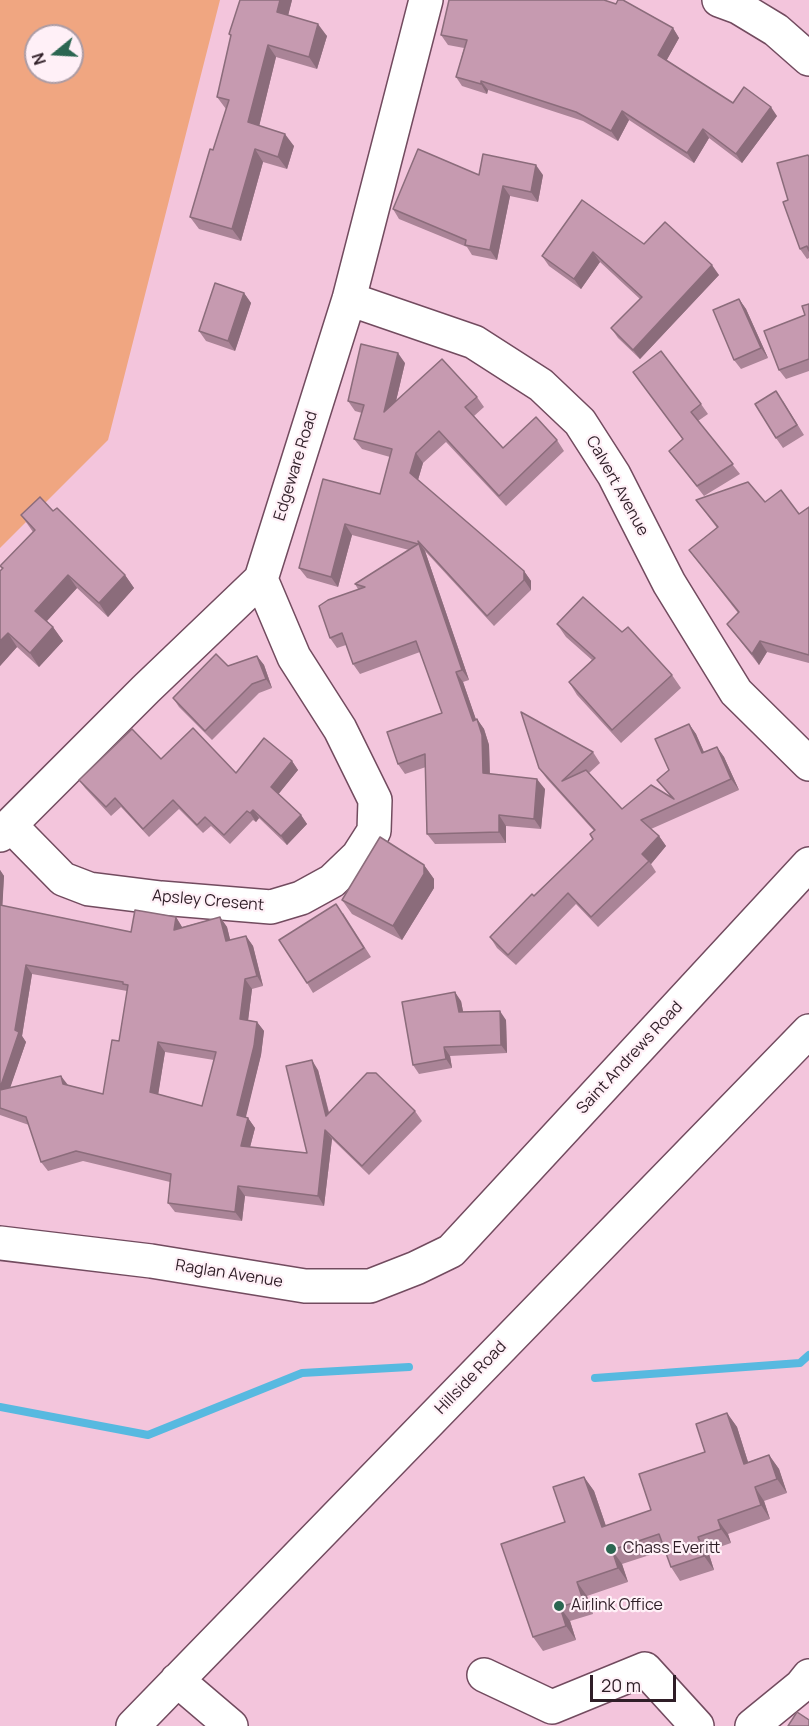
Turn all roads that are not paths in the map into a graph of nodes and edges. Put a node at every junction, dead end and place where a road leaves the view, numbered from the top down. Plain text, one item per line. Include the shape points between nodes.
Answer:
1 (426, 0) edge
2 (719, 0) edge
3 (809, 59) edge
4 (349, 299) junction
5 (261, 579) junction
6 (809, 764) edge
7 (5, 830) edge
8 (809, 864) edge
9 (809, 1031) edge
10 (0, 1243) edge
11 (451, 1251) joint
12 (484, 1675) dead end
13 (809, 1676) edge
14 (177, 1680) junction
15 (133, 1726) edge
16 (231, 1726) edge
17 (697, 1726) edge
18 (752, 1726) edge

1 - 4 street, Edgeware Road
2 - 3 street via 776,30
4 - 5 street, Edgeware Road
4 - 6 street, Calvert Avenue via 474,342 541,385 580,422 614,475 669,583 736,692
5 - 7 street, Edgeware Road
5 - 7 street, Apsley Cresent via 294,657 339,729 375,800 374,831 358,856 332,880 302,898 271,907 238,905 89,889 63,879
8 - 11 street, Saint Andrews Road
9 - 14 street, Hillside Road
10 - 11 street, Raglan Avenue via 151,1261 305,1286 370,1286
12 - 17 street via 552,1707 645,1669
13 - 18 street
14 - 15 street, Hillside Road
14 - 16 street

